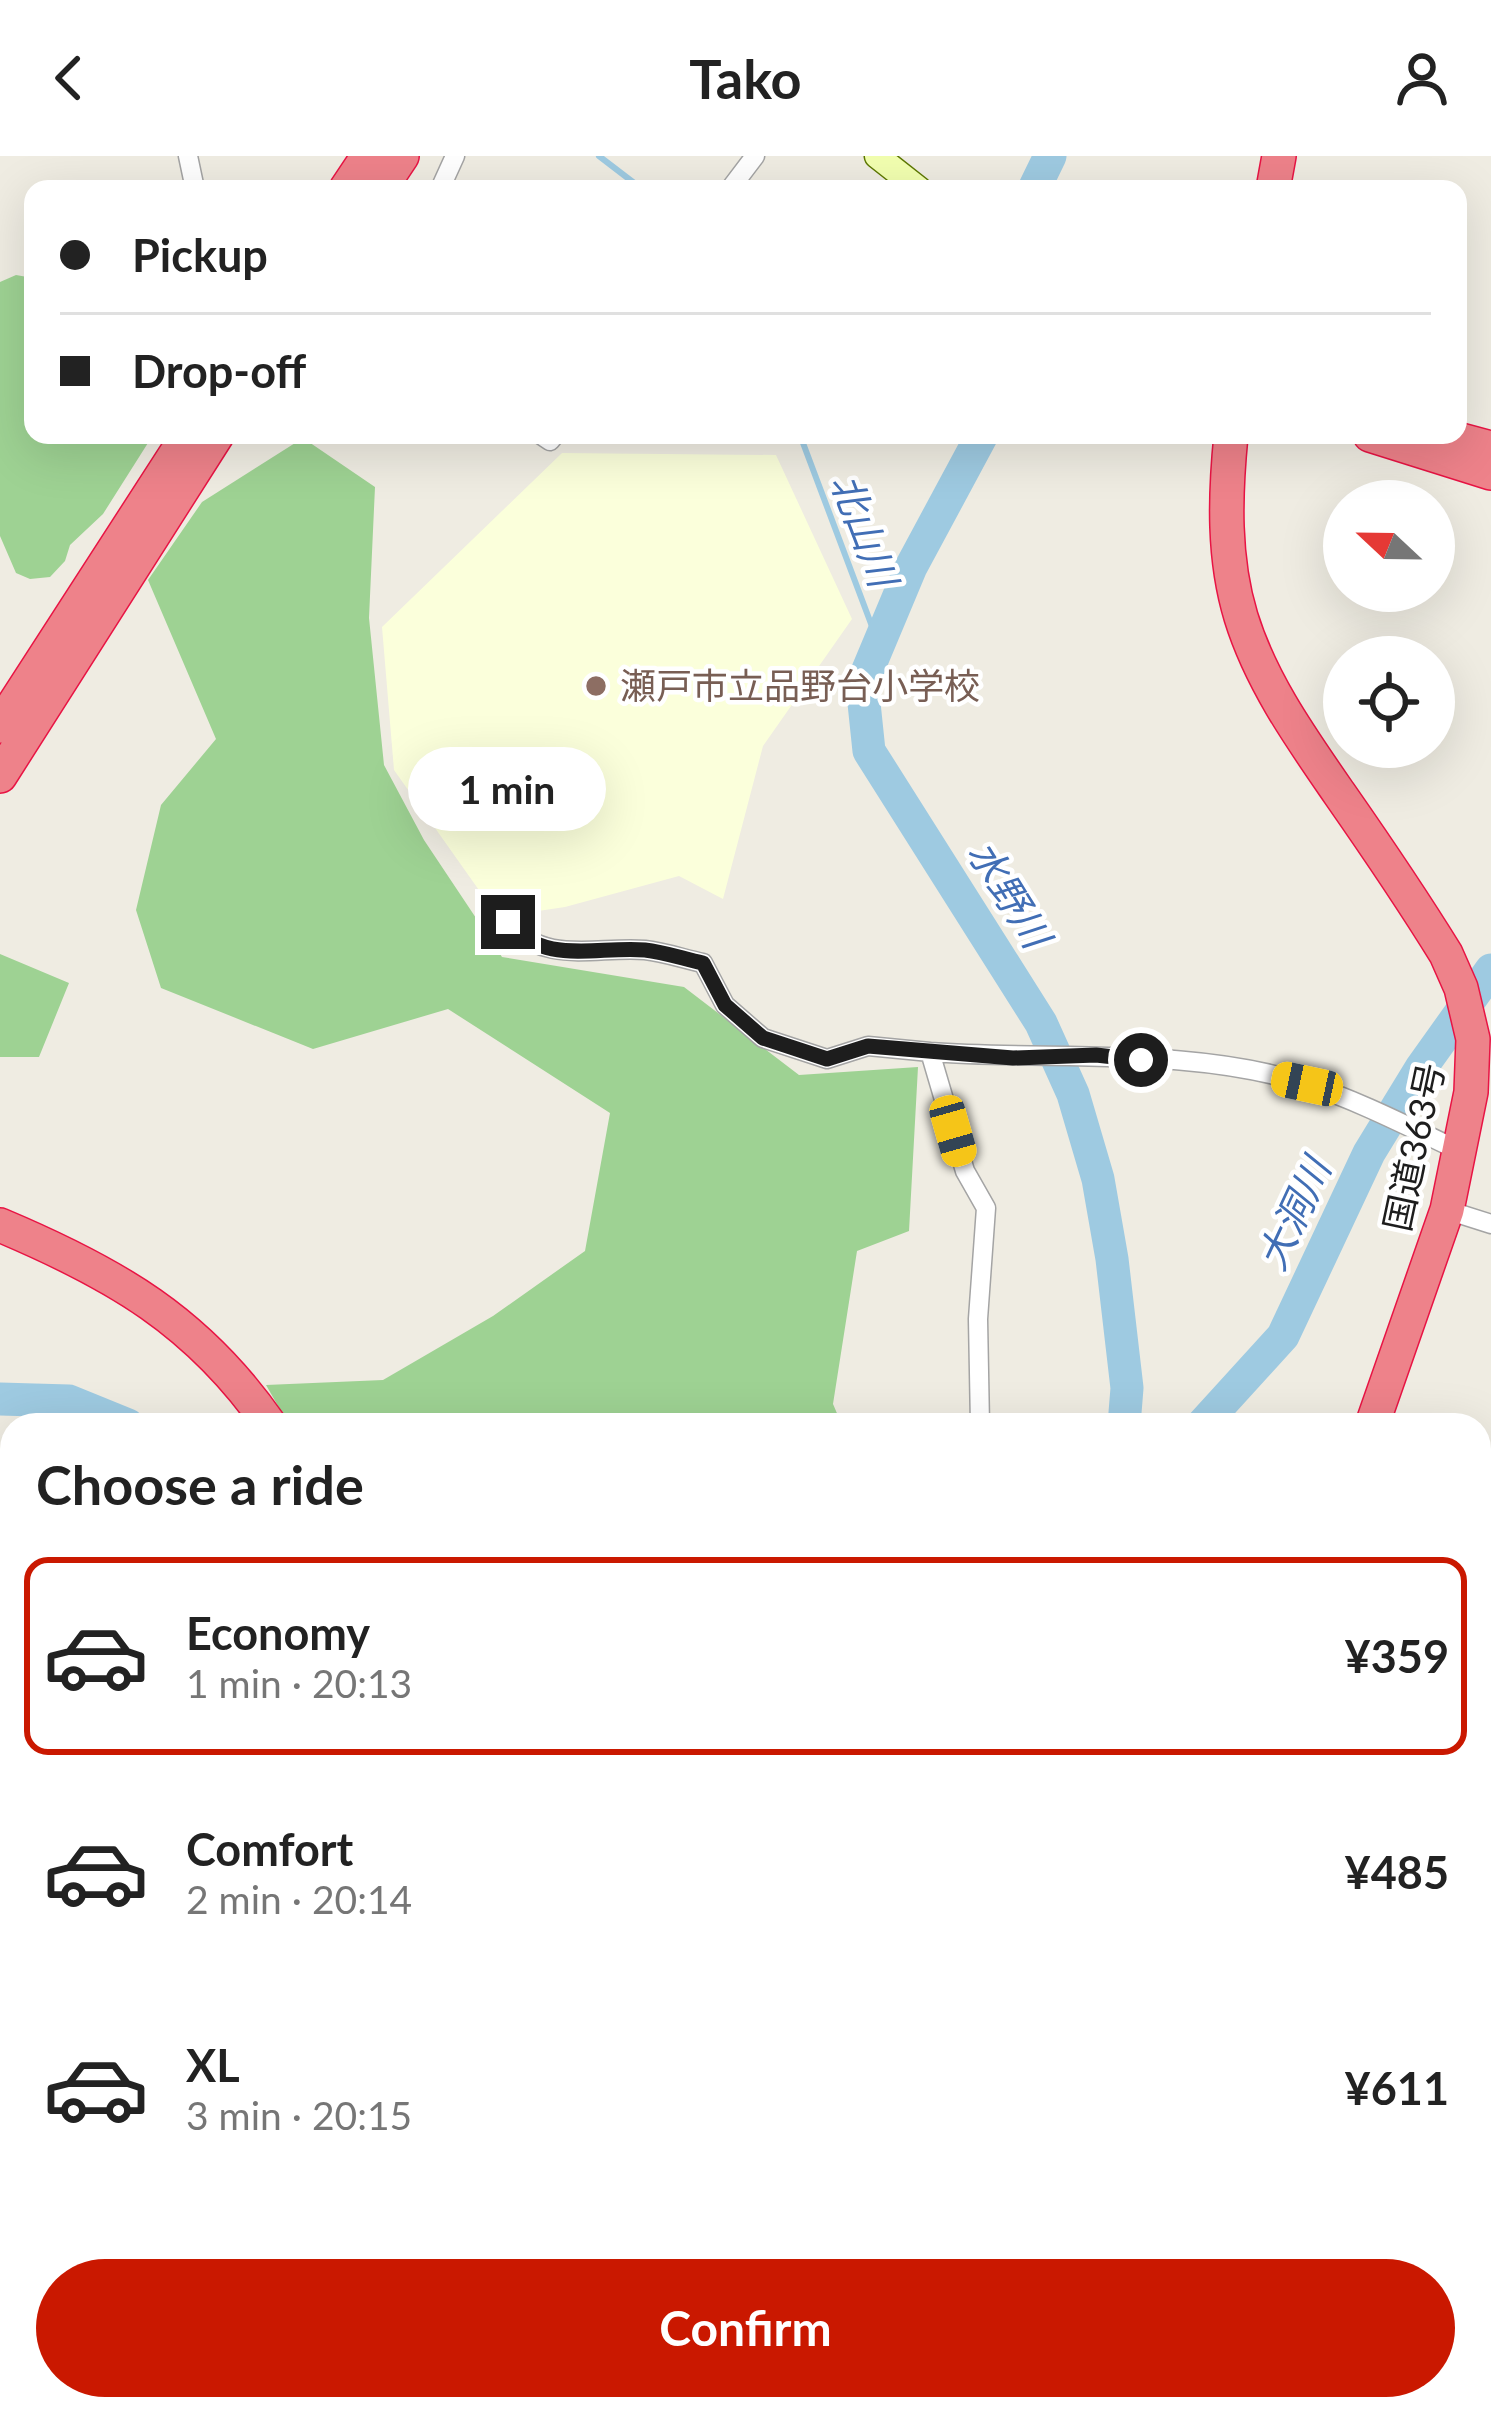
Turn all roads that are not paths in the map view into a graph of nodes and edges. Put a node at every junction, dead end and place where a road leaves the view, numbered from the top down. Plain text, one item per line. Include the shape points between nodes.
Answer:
1 (877, 156) edge
2 (908, 180) edge
3 (182, 444) edge
4 (211, 444) edge
5 (1230, 444) edge
6 (1399, 444) edge
7 (1491, 473) edge
8 (0, 726) edge
9 (0, 776) edge
10 (508, 922) dead end
11 (930, 1052) junction
12 (1460, 1151) junction
13 (1447, 1210) junction
14 (1491, 1224) edge
15 (0, 1225) edge
16 (260, 1413) edge
17 (980, 1413) edge
18 (1376, 1413) edge

1 - 2 street
3 - 8 highway
4 - 9 highway
5 - 12 highway, 国道363号 via 1231,570 1257,659 1461,988 1473,1039
6 - 7 highway
10 - 11 street via 524,942 572,952 647,950 703,963 725,1005 763,1038 827,1059 868,1046
11 - 12 street via 1231,1068 1288,1080
11 - 17 street via 965,1171 986,1208
12 - 13 highway, 国道363号
13 - 14 street
13 - 18 highway, 国道363号
15 - 16 highway via 146,1297 197,1339

